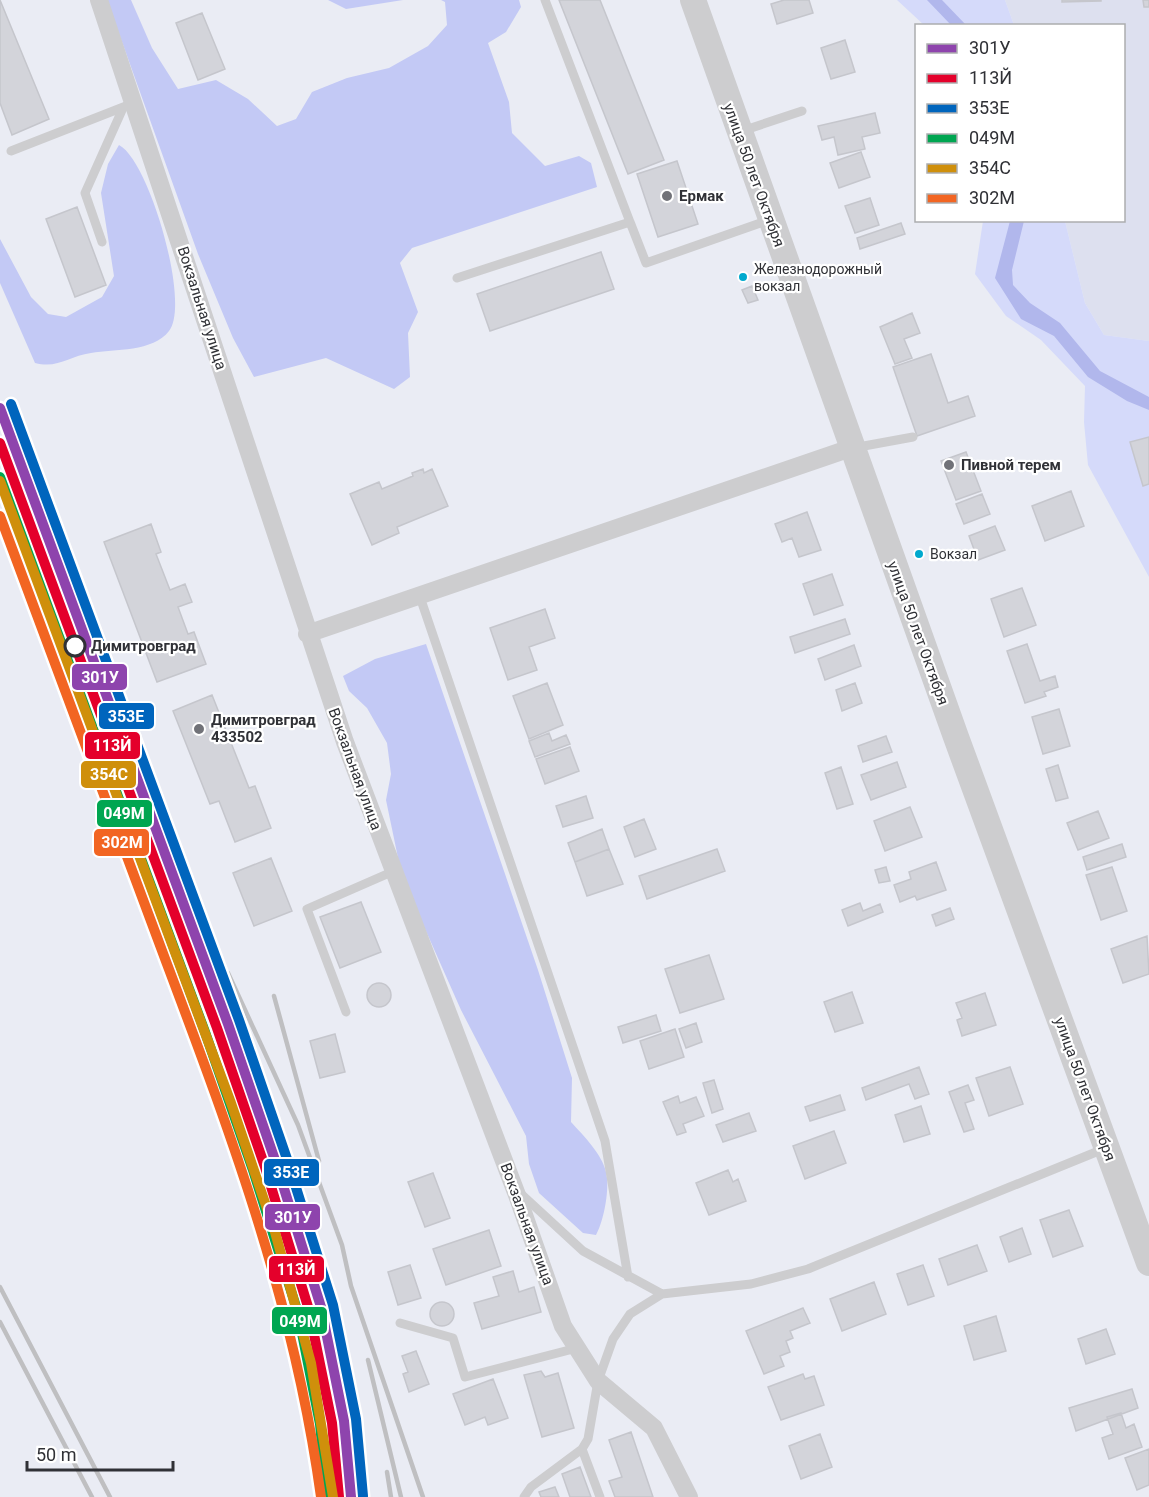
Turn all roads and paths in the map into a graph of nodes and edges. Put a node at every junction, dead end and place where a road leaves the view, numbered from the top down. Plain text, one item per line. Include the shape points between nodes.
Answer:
1 (99, 0) edge
2 (545, 0) edge
3 (693, 0) edge
4 (128, 105) junction
5 (802, 111) dead end
6 (739, 132) junction
7 (11, 151) dead end
8 (770, 219) junction
9 (630, 222) junction
10 (102, 242) dead end
11 (457, 278) dead end
12 (913, 437) dead end
13 (851, 448) junction
14 (420, 597) junction
15 (307, 634) junction
16 (394, 871) junction
17 (346, 1012) dead end
18 (1107, 1147) junction
19 (514, 1187) junction
20 (1149, 1263) edge
21 (628, 1277) junction
22 (662, 1294) junction
23 (400, 1323) dead end
24 (577, 1348) junction
25 (598, 1381) junction
26 (582, 1449) junction
27 (524, 1497) edge
28 (600, 1497) edge
29 (689, 1497) edge

1 - 4 street, Вокзальная улица
2 - 9 lane
3 - 6 main road, улица 50 лет Октября
4 - 7 lane
4 - 10 lane via 85,193
4 - 15 street, Вокзальная улица
5 - 6 lane
6 - 8 main road, улица 50 лет Октября
8 - 9 lane via 646,263
8 - 13 main road, улица 50 лет Октября
9 - 11 lane
12 - 13 lane
13 - 14 street
13 - 18 main road, улица 50 лет Октября
14 - 15 street
14 - 21 lane via 605,1141
15 - 16 street, Вокзальная улица
16 - 17 lane via 307,909
16 - 19 street, Вокзальная улица
18 - 20 main road, улица 50 лет Октября
18 - 22 lane via 808,1269 750,1284
19 - 21 lane via 583,1251
19 - 24 street, Вокзальная улица via 563,1326
21 - 22 lane
22 - 25 lane via 630,1314 613,1339
23 - 24 lane via 453,1338 465,1377
24 - 25 street, Вокзальная улица
25 - 26 lane via 588,1439
25 - 29 street, Вокзальная улица via 654,1428
26 - 27 lane via 531,1487
26 - 28 lane

